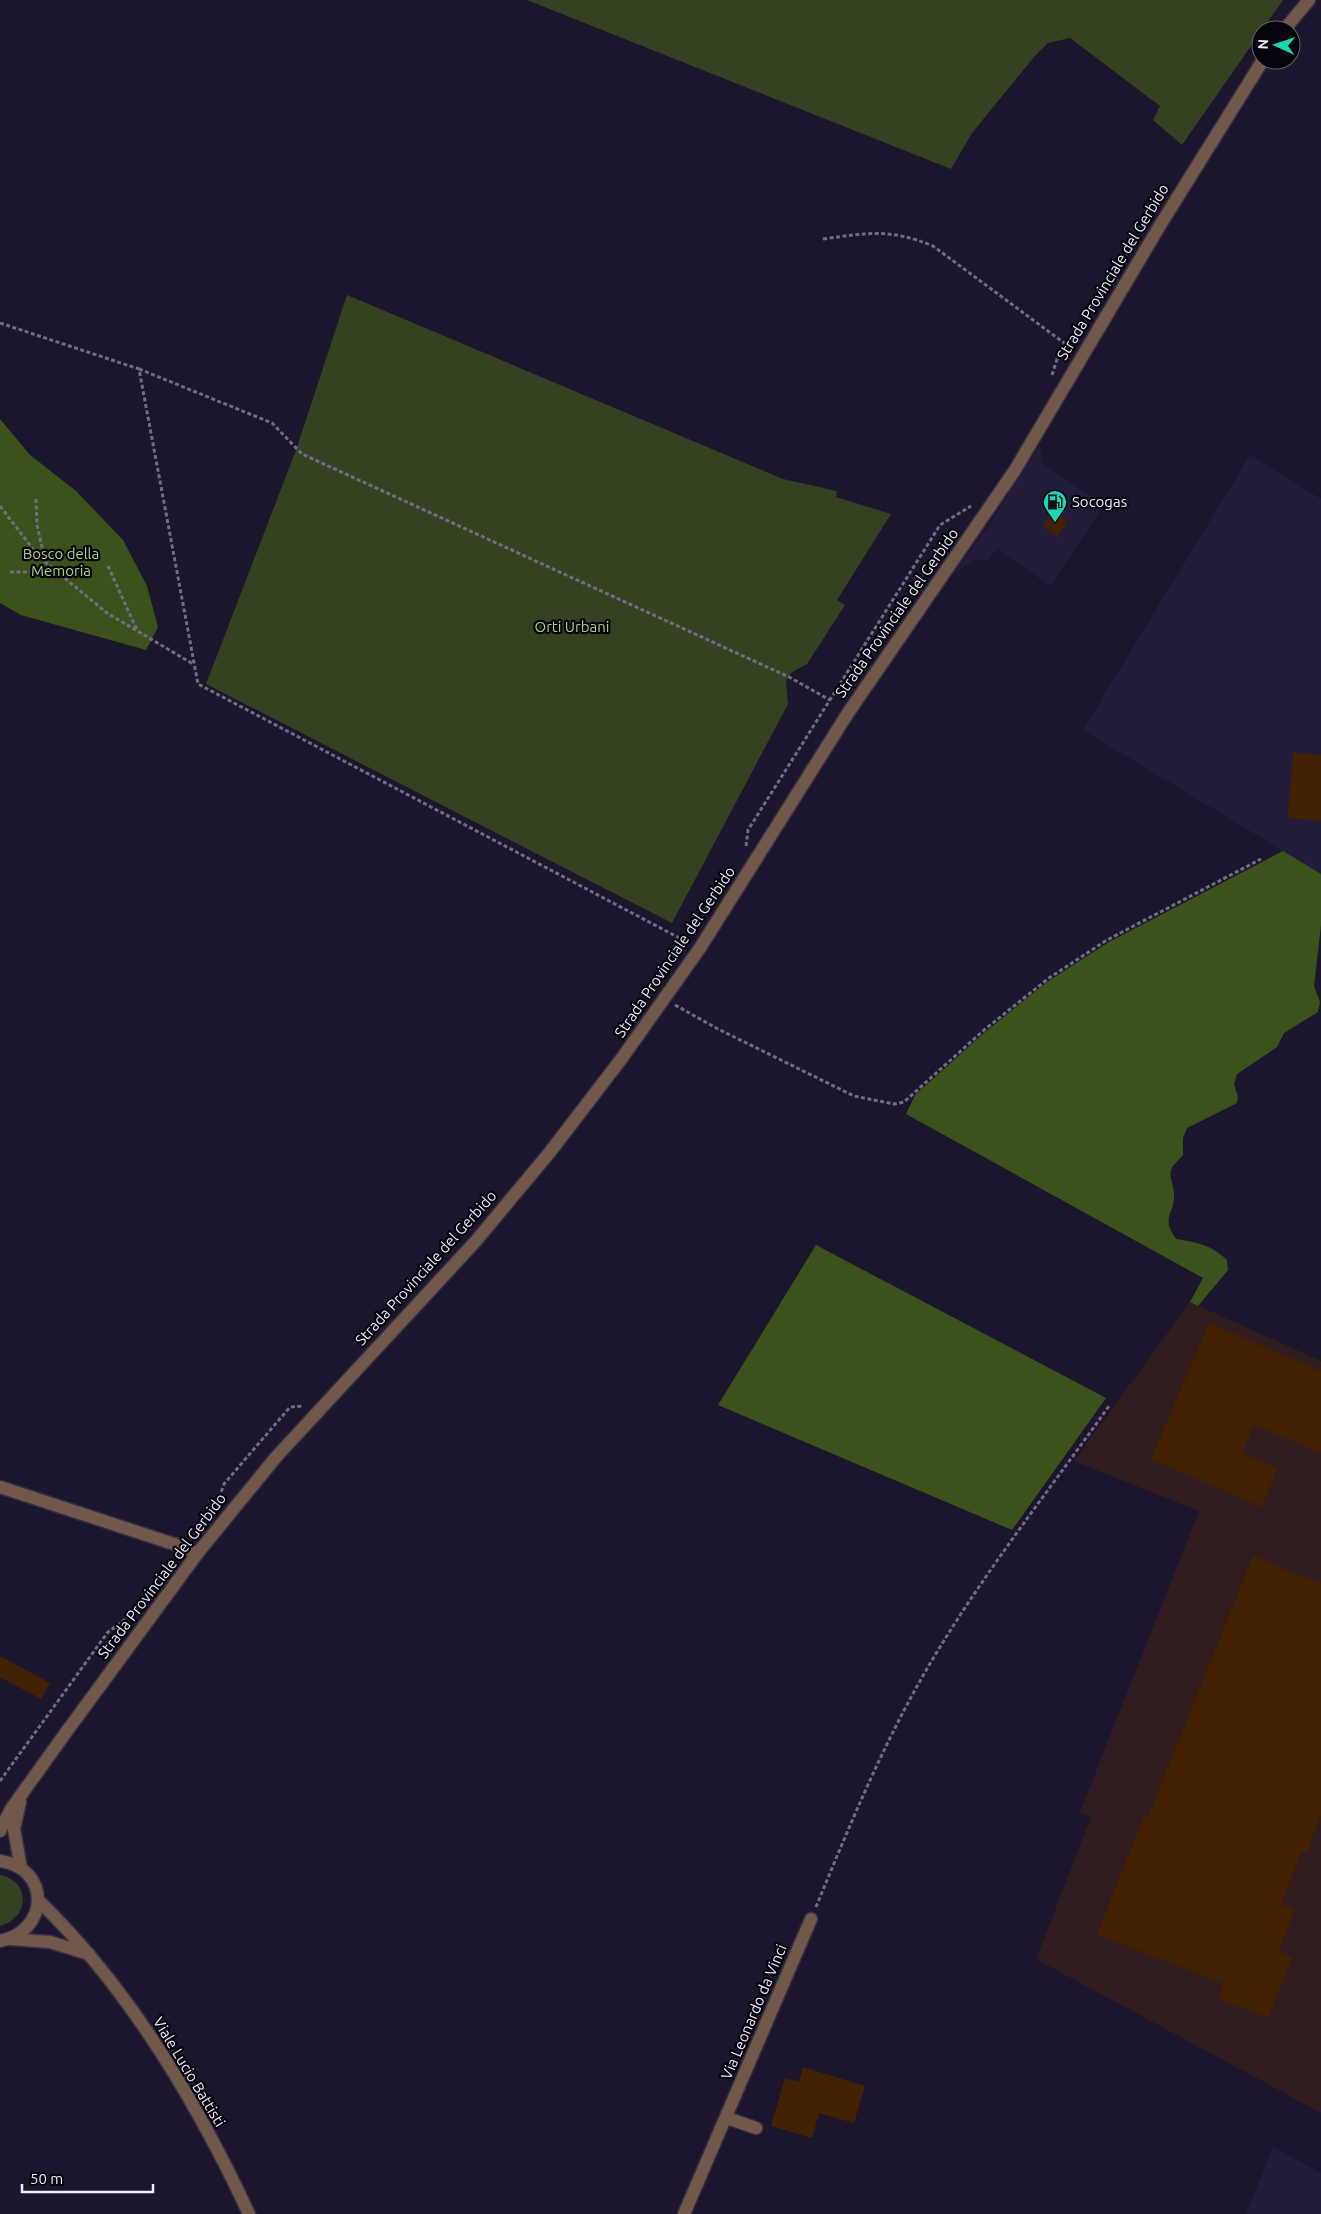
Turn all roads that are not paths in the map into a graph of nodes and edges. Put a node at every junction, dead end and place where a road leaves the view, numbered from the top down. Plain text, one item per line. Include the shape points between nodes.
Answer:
1 (1309, 0) edge
2 (1292, 20) edge
3 (1256, 70) edge
4 (0, 1487) edge
5 (197, 1554) junction
6 (22, 1795) junction
7 (0, 1831) edge
8 (0, 1861) edge
9 (21, 1868) junction
10 (38, 1900) junction
11 (811, 1919) road end
12 (6, 1940) edge
13 (88, 1954) junction
14 (727, 2118) junction
15 (756, 2128) dead end
16 (249, 2214) edge
17 (684, 2214) edge

1 - 2 street
3 - 5 street, Strada Provinciale del Gerbido via 1015,470 854,704 764,849 665,998 550,1152 509,1201 277,1456
4 - 5 street
5 - 6 street, Strada Provinciale del Gerbido
6 - 7 street, Strada Provinciale del Gerbido
6 - 9 street, Strada Provinciale del Gerbido via 14,1829
8 - 9 street
9 - 10 street, Strada Provinciale del Gerbido via 30,1876
10 - 12 street via 31,1924 22,1933
10 - 13 street, Viale Lucio Battisti
11 - 14 street, Via Leonardo da Vinci
12 - 13 street via 50,1942
13 - 16 street, Viale Lucio Battisti via 109,1977 164,2058 209,2134
14 - 15 street
14 - 17 street, Via Leonardo da Vinci

